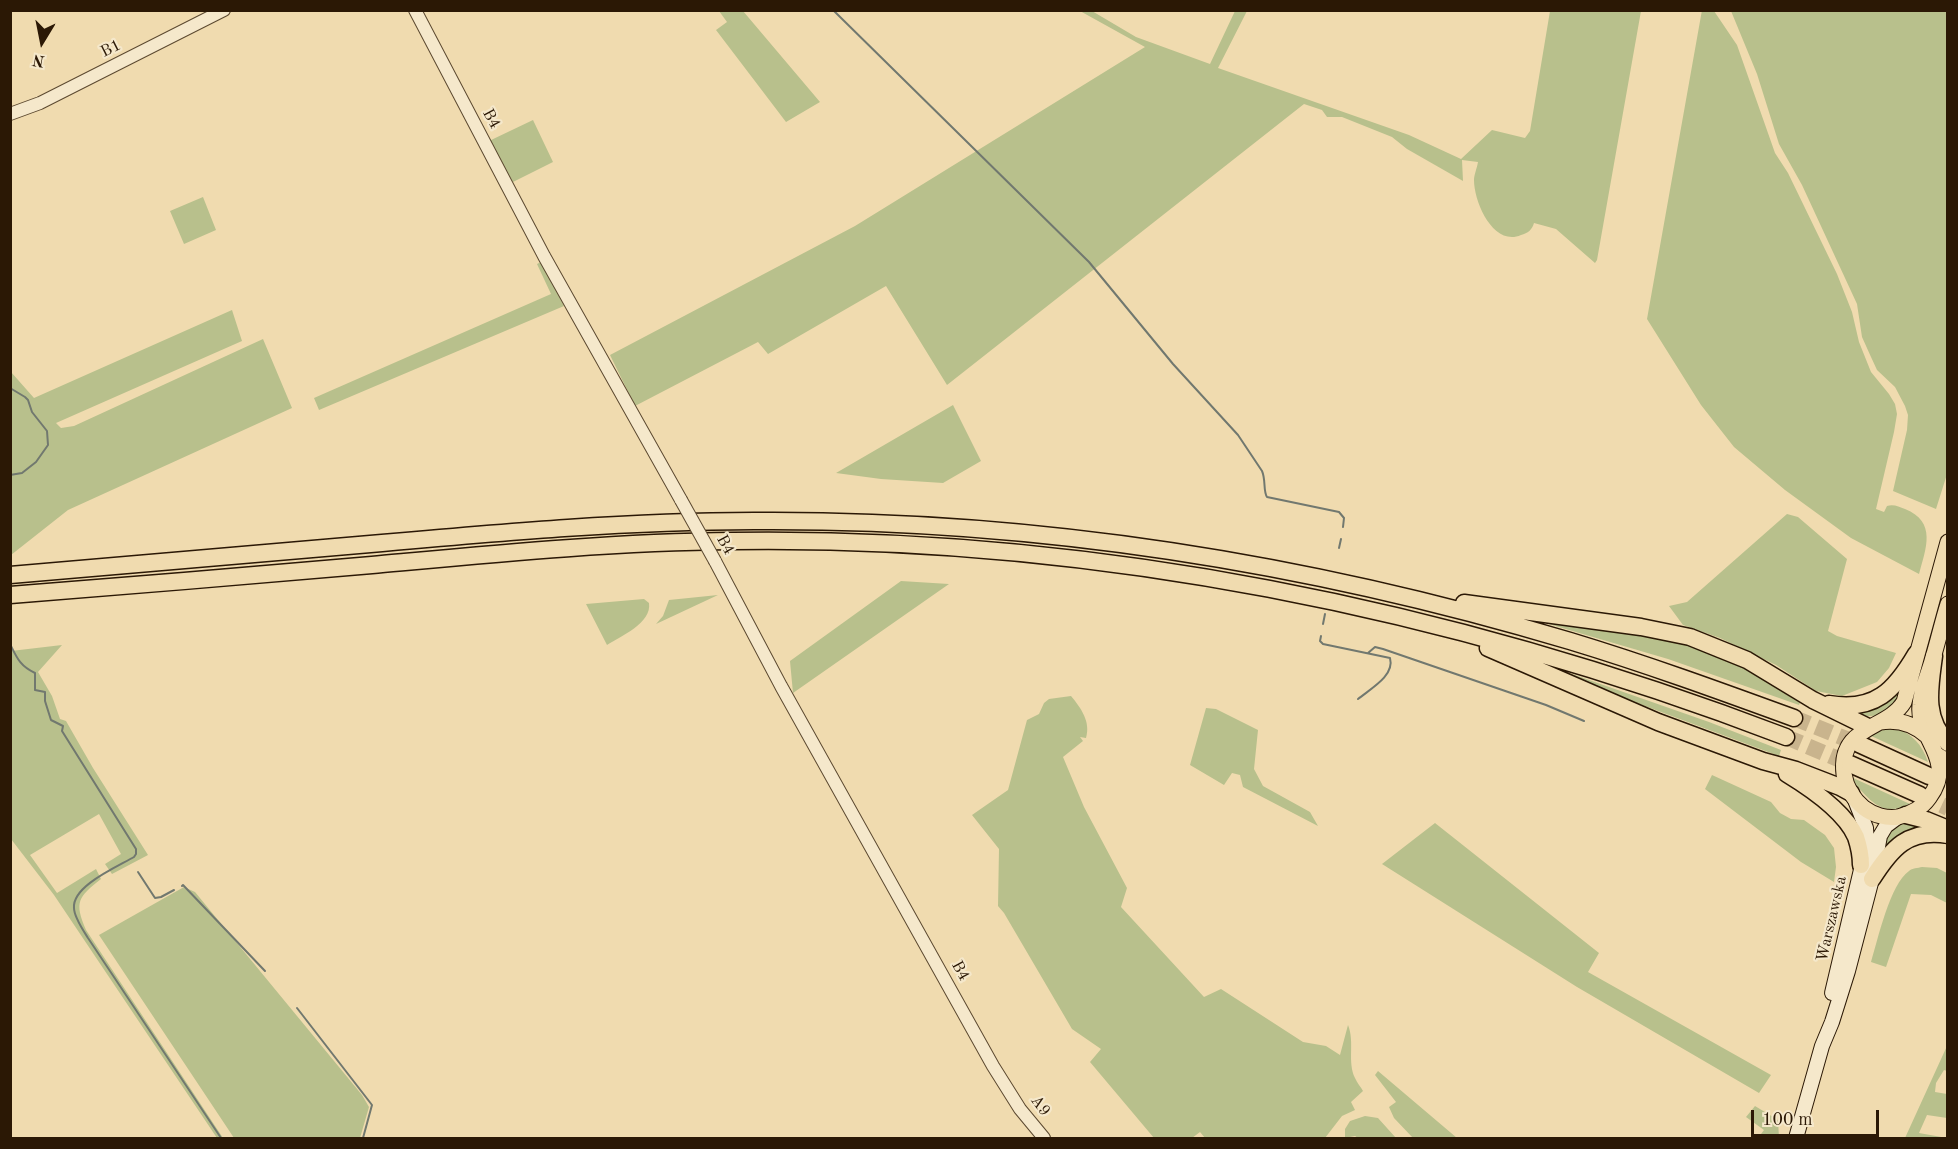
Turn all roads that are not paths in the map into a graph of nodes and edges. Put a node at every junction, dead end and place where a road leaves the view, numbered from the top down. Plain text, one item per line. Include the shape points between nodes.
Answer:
1 (224, 10) edge
2 (415, 10) edge
3 (10, 114) edge
4 (1947, 542) edge
5 (10, 575) edge
6 (10, 595) edge
7 (1399, 595) junction
8 (1947, 604) edge
9 (1420, 621) junction
10 (1916, 654) junction
11 (1934, 656) joint
12 (1813, 700) junction
13 (1794, 718) tunnel mouth
14 (1873, 725) junction
15 (1786, 737) tunnel mouth
16 (1859, 744) tunnel mouth
17 (1941, 751) edge
18 (1763, 761) junction
19 (1850, 764) tunnel mouth
20 (1929, 776) dead end
21 (1920, 795) tunnel mouth
22 (1853, 796) junction
23 (1902, 816) junction
24 (1947, 829) edge
25 (1947, 836) edge
26 (1862, 865) junction
27 (1872, 879) junction
28 (1822, 1046) junction
29 (1010, 1093) joint
30 (1044, 1138) edge
31 (1796, 1138) edge

1 - 3 street, B1 via 40,103
2 - 29 street, B4, bridge via 544,256
4 - 10 main road
5 - 7 highway via 619,524 843,522 983,530 1152,549 1287,571
6 - 9 highway via 575,546 821,542 1064,557 1288,592
7 - 12 highway via 1677,634 1747,660
7 - 13 highway via 1635,661
8 - 11 main road
9 - 15 highway via 1620,677
9 - 18 highway via 1658,722
10 - 12 highway via 1897,684 1875,700 1843,706
10 - 14 main road via 1904,702 1899,710
11 - 17 highway via 1930,706
12 - 14 highway
14 - 17 main road via 1894,721 1909,724
14 - 22 main road via 1852,741 1846,754 1844,776
16 - 20 highway
17 - 23 main road via 1934,790 1920,807
18 - 22 highway via 1840,787
18 - 26 highway via 1813,791 1841,817 1856,837
19 - 21 highway
22 - 23 main road via 1872,813
22 - 26 main road, Warszawska via 1867,833
23 - 24 highway
23 - 27 main road, Warszawska via 1881,832
25 - 27 highway via 1928,834 1908,839 1889,854
26 - 28 main road, Warszawska
27 - 28 main road, Warszawska via 1848,971
28 - 31 main road, Warszawska
29 - 30 street, A9

